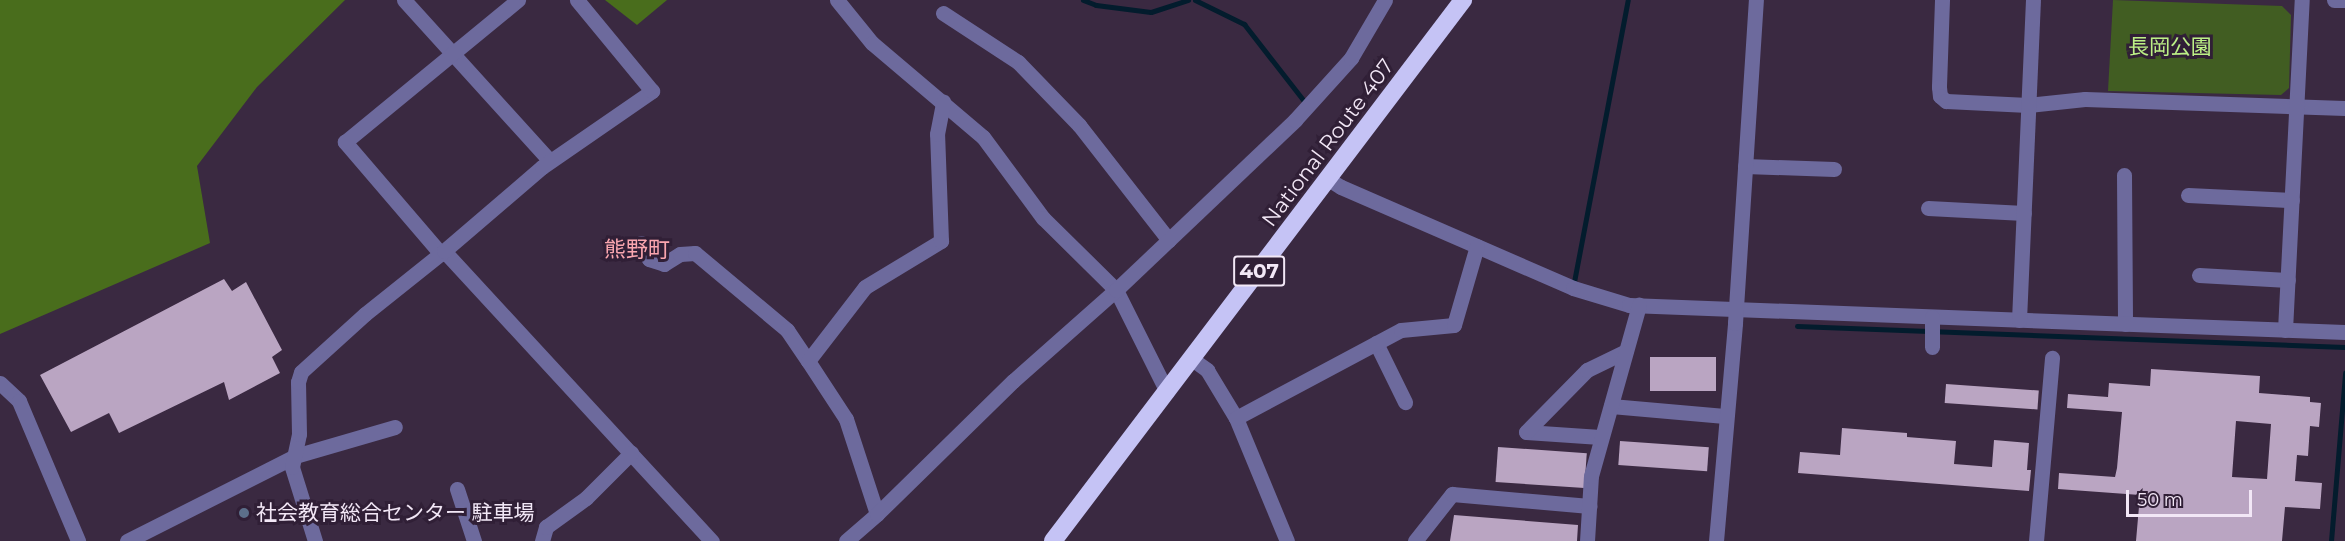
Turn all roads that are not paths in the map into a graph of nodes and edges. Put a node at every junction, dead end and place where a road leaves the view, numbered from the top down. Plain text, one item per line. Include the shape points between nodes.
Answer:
1 (404, 0) edge
2 (518, 0) edge
3 (578, 0) edge
4 (837, 0) edge
5 (1385, 0) edge
6 (1463, 0) edge
7 (1756, 0) edge
8 (1942, 0) edge
9 (2033, 0) edge
10 (2302, 0) edge
11 (2334, 0) edge
12 (2345, 0) edge
13 (943, 13) dead end
14 (453, 55) junction
15 (943, 102) junction
16 (2028, 105) junction
17 (2297, 105) junction
18 (2345, 108) edge
19 (550, 161) junction
20 (1745, 166) junction
21 (1834, 169) dead end
22 (2124, 175) dead end
23 (1328, 178) junction
24 (2188, 195) dead end
25 (2292, 200) junction
26 (1928, 208) dead end
27 (2024, 213) junction
28 (1169, 240) junction
29 (641, 243) dead end
30 (1476, 246) junction
31 (443, 253) junction
32 (2199, 275) dead end
33 (2288, 279) junction
34 (1116, 290) junction
35 (1639, 305) junction
36 (1736, 310) junction
37 (1932, 317) junction
38 (2019, 320) junction
39 (2125, 324) junction
40 (2286, 330) junction
41 (2345, 333) edge
42 (1376, 343) junction
43 (1932, 347) dead end
44 (1626, 351) junction
45 (1192, 358) junction
46 (2052, 358) dead end
47 (808, 361) junction
48 (0, 383) edge
49 (1167, 392) junction
50 (1405, 402) dead end
51 (1611, 406) junction
52 (1725, 416) junction
53 (1236, 418) junction
54 (395, 427) dead end
55 (1600, 437) junction
56 (631, 453) junction
57 (295, 456) junction
58 (457, 489) dead end
59 (1589, 506) junction
60 (877, 514) junction
61 (78, 541) edge
62 (127, 541) edge
63 (315, 541) edge
64 (474, 541) edge
65 (542, 541) edge
66 (712, 541) edge
67 (846, 541) edge
68 (1053, 541) edge
69 (1287, 541) edge
70 (1415, 541) edge
71 (1587, 541) edge
72 (1716, 541) edge
73 (2036, 541) edge

1 - 14 street
2 - 14 street
3 - 19 street via 652,91
4 - 15 street via 872,43
5 - 28 street via 1351,58 1295,120
6 - 23 highway, National Route 407 / 407
7 - 20 street
8 - 16 street via 1940,96 1946,101
9 - 16 street
10 - 17 street
11 - 12 street
13 - 28 street via 1018,62 1079,125
14 - 19 street
14 - 31 street via 345,142
15 - 34 street via 983,137 1042,218
15 - 47 street via 937,134 941,241 865,287
16 - 17 street via 2085,99
16 - 27 street
17 - 18 street
17 - 25 street
19 - 31 street
20 - 21 street
20 - 36 street
22 - 39 street
23 - 30 street
23 - 45 highway, National Route 407 / 407
24 - 25 street
25 - 33 street
26 - 27 street
27 - 38 street
28 - 34 street
29 - 47 street via 649,259 664,264 680,254 695,253 788,330
30 - 35 street via 1573,288
30 - 42 street via 1454,325 1401,330
31 - 56 street
31 - 57 street via 365,314 301,372
32 - 33 street
33 - 40 street
34 - 49 street
34 - 60 street via 1013,381
35 - 36 street
35 - 44 street
36 - 37 street
36 - 52 street
37 - 38 street
37 - 43 street
38 - 39 street
39 - 40 street
40 - 41 street
42 - 50 street
42 - 53 street
44 - 51 street
44 - 55 street via 1587,370 1526,432
45 - 49 highway, National Route 407 / 407
45 - 53 street via 1207,370
46 - 73 street
47 - 60 street via 846,419
48 - 61 street via 19,401
49 - 68 highway, National Route 407 / 407
51 - 52 street
51 - 55 street
52 - 72 street
53 - 69 street
54 - 57 street
55 - 59 street
56 - 65 street via 586,498 546,527
56 - 66 street
57 - 62 street
57 - 63 street via 292,467
58 - 64 street
59 - 70 street via 1452,494
59 - 71 street
60 - 67 street

